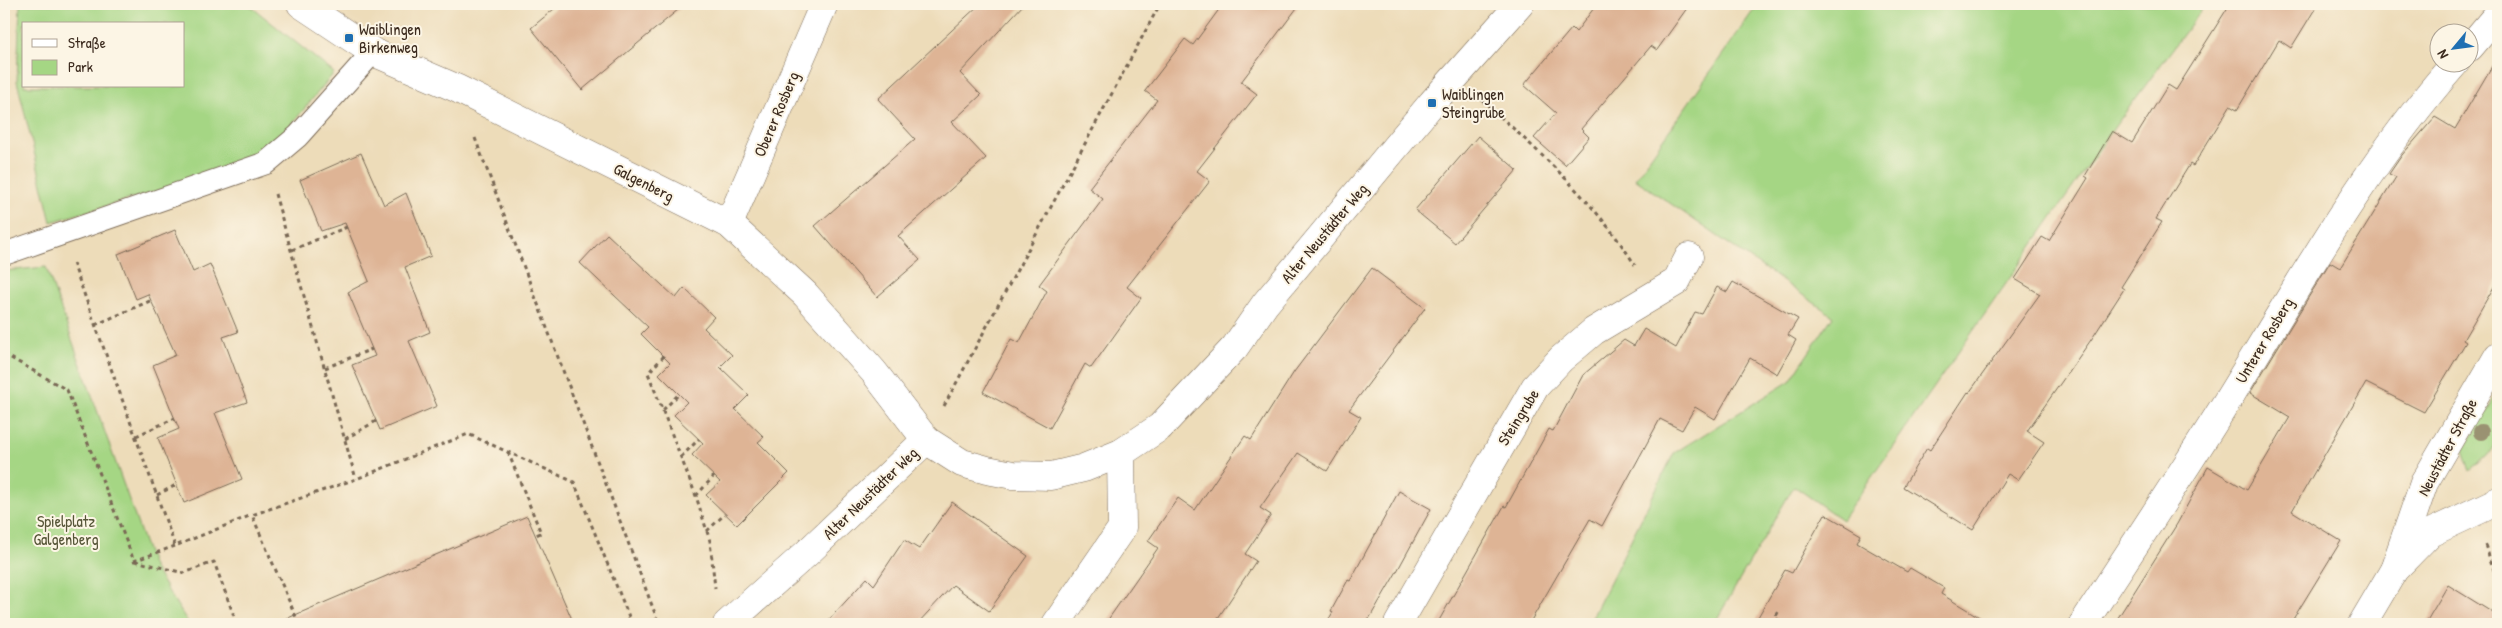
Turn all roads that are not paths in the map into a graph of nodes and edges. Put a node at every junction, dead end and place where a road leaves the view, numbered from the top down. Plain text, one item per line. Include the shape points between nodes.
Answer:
1 (301, 4) edge
2 (824, 4) edge
3 (1520, 4) edge
4 (2498, 14) edge
5 (2480, 35) edge
6 (373, 52) junction
7 (2447, 72) edge
8 (729, 224) junction
9 (4, 254) edge
10 (1689, 257) dead end
11 (2498, 356) edge
12 (926, 440) junction
13 (1121, 453) junction
14 (2498, 501) edge
15 (2394, 570) junction
16 (727, 624) edge
17 (1056, 624) edge
18 (1398, 624) edge
19 (2083, 624) edge
20 (2362, 624) edge

1 - 6 street, Galgenberg
2 - 8 street, Oberer Rosberg
3 - 13 street, Alter Neustädter Weg via 1426,110 1265,304 1235,347 1160,428
4 - 5 street
6 - 8 street, Galgenberg via 456,88
6 - 9 lane via 298,136 266,163
7 - 19 street, Unterer Rosberg via 2424,98 2317,252 2221,412
8 - 12 street, Galgenberg via 805,294 874,372
10 - 18 street, Steingrube via 1676,282 1594,331 1535,386
11 - 15 street, Neustädter Straße via 2424,483
12 - 13 street, Alter Neustädter Weg via 962,463 1013,475 1051,476 1084,468
12 - 16 street, Alter Neustädter Weg via 808,553
13 - 17 street via 1122,528
14 - 15 street, Neustädter Straße via 2430,532
15 - 20 street, Neustädter Straße

